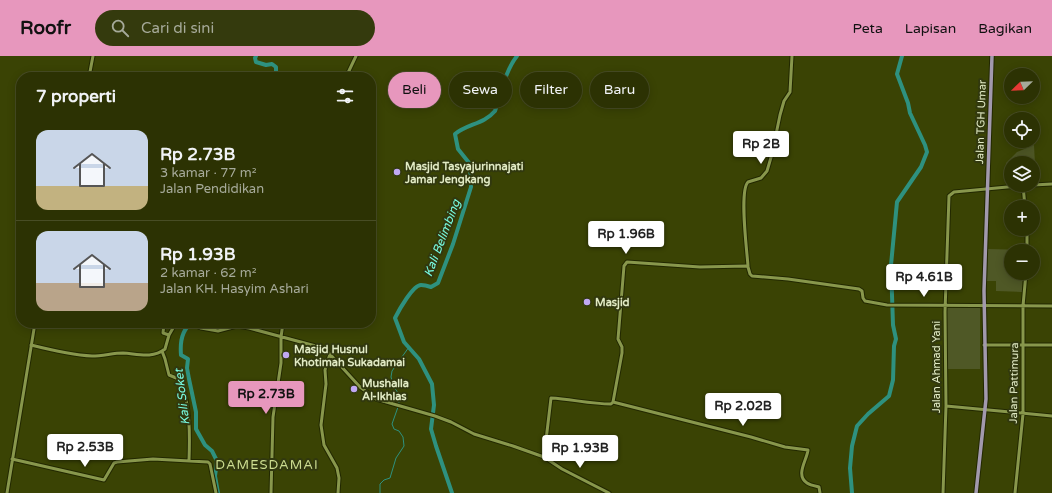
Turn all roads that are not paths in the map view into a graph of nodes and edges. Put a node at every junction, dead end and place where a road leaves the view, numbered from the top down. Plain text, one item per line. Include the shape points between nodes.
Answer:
1 (93, 56) edge
2 (356, 56) edge
3 (792, 56) edge
4 (992, 56) edge
5 (90, 72) edge
6 (348, 72) edge
7 (1052, 184) edge
8 (1040, 185) edge
9 (1004, 187) edge
10 (987, 188) junction
11 (748, 266) junction
12 (1026, 280) edge
13 (945, 306) junction
14 (984, 306) junction
15 (1024, 306) junction
16 (1052, 306) edge
17 (34, 328) edge
18 (163, 328) edge
19 (173, 328) edge
20 (201, 328) edge
21 (229, 328) edge
22 (249, 328) edge
23 (282, 328) edge
24 (169, 335) junction
25 (281, 337) junction
26 (31, 345) junction
27 (984, 345) junction
28 (1052, 345) edge
29 (1024, 346) junction
30 (162, 351) junction
31 (330, 354) junction
32 (613, 402) junction
33 (946, 406) junction
34 (985, 410) junction
35 (1023, 414) junction
36 (1052, 416) edge
37 (544, 457) junction
38 (12, 460) junction
39 (189, 461) junction
40 (7, 493) edge
41 (216, 493) edge
42 (270, 493) edge
43 (338, 493) edge
44 (609, 493) edge
45 (820, 493) edge
46 (943, 493) edge
47 (976, 493) edge
48 (1015, 493) edge

1 - 5 street
2 - 6 street
3 - 11 street via 790,92 782,109 767,171 761,178 748,182 744,187
4 - 10 main road, Jalan TGH Umar
7 - 8 street
9 - 10 street
10 - 13 street, Jalan Ahmad Yani via 951,194 948,204
10 - 14 main road, Jalan TGH Umar
11 - 13 street via 752,276 859,289 865,301 887,305
11 - 32 street via 700,267 625,263 618,339 622,353
12 - 15 street, Jalan Pattimura
13 - 14 street
13 - 33 street, Jalan Ahmad Yani
14 - 15 street
14 - 27 main road, Jalan TGH Umar
15 - 16 street
15 - 29 street, Jalan Pattimura
17 - 26 street
18 - 24 street via 162,332
19 - 24 street
20 - 21 street via 218,331
22 - 25 street
23 - 25 street
24 - 30 street via 166,347
25 - 31 street via 323,348
25 - 42 street via 281,367 274,417
26 - 30 street via 95,356 122,353 151,355
26 - 38 street
27 - 29 street
27 - 34 main road, Jalan TGH Umar
28 - 29 street
29 - 35 street, Jalan Pattimura
30 - 39 street via 168,375 181,380 187,404 190,426
31 - 37 street via 360,388 376,399 434,416 474,434
31 - 43 street via 325,370 326,384 321,425 324,445 337,468
32 - 37 street via 604,404 551,398
32 - 45 street via 785,447 808,450 802,477 806,482 819,487
33 - 34 street
33 - 46 street, Jalan Ahmad Yani
34 - 35 street
34 - 47 main road, Jalan TGH Umar
35 - 36 street
35 - 48 street, Jalan Pattimura
37 - 44 street
38 - 39 street via 105,480 117,462 146,459
38 - 40 street
39 - 41 street via 210,463

